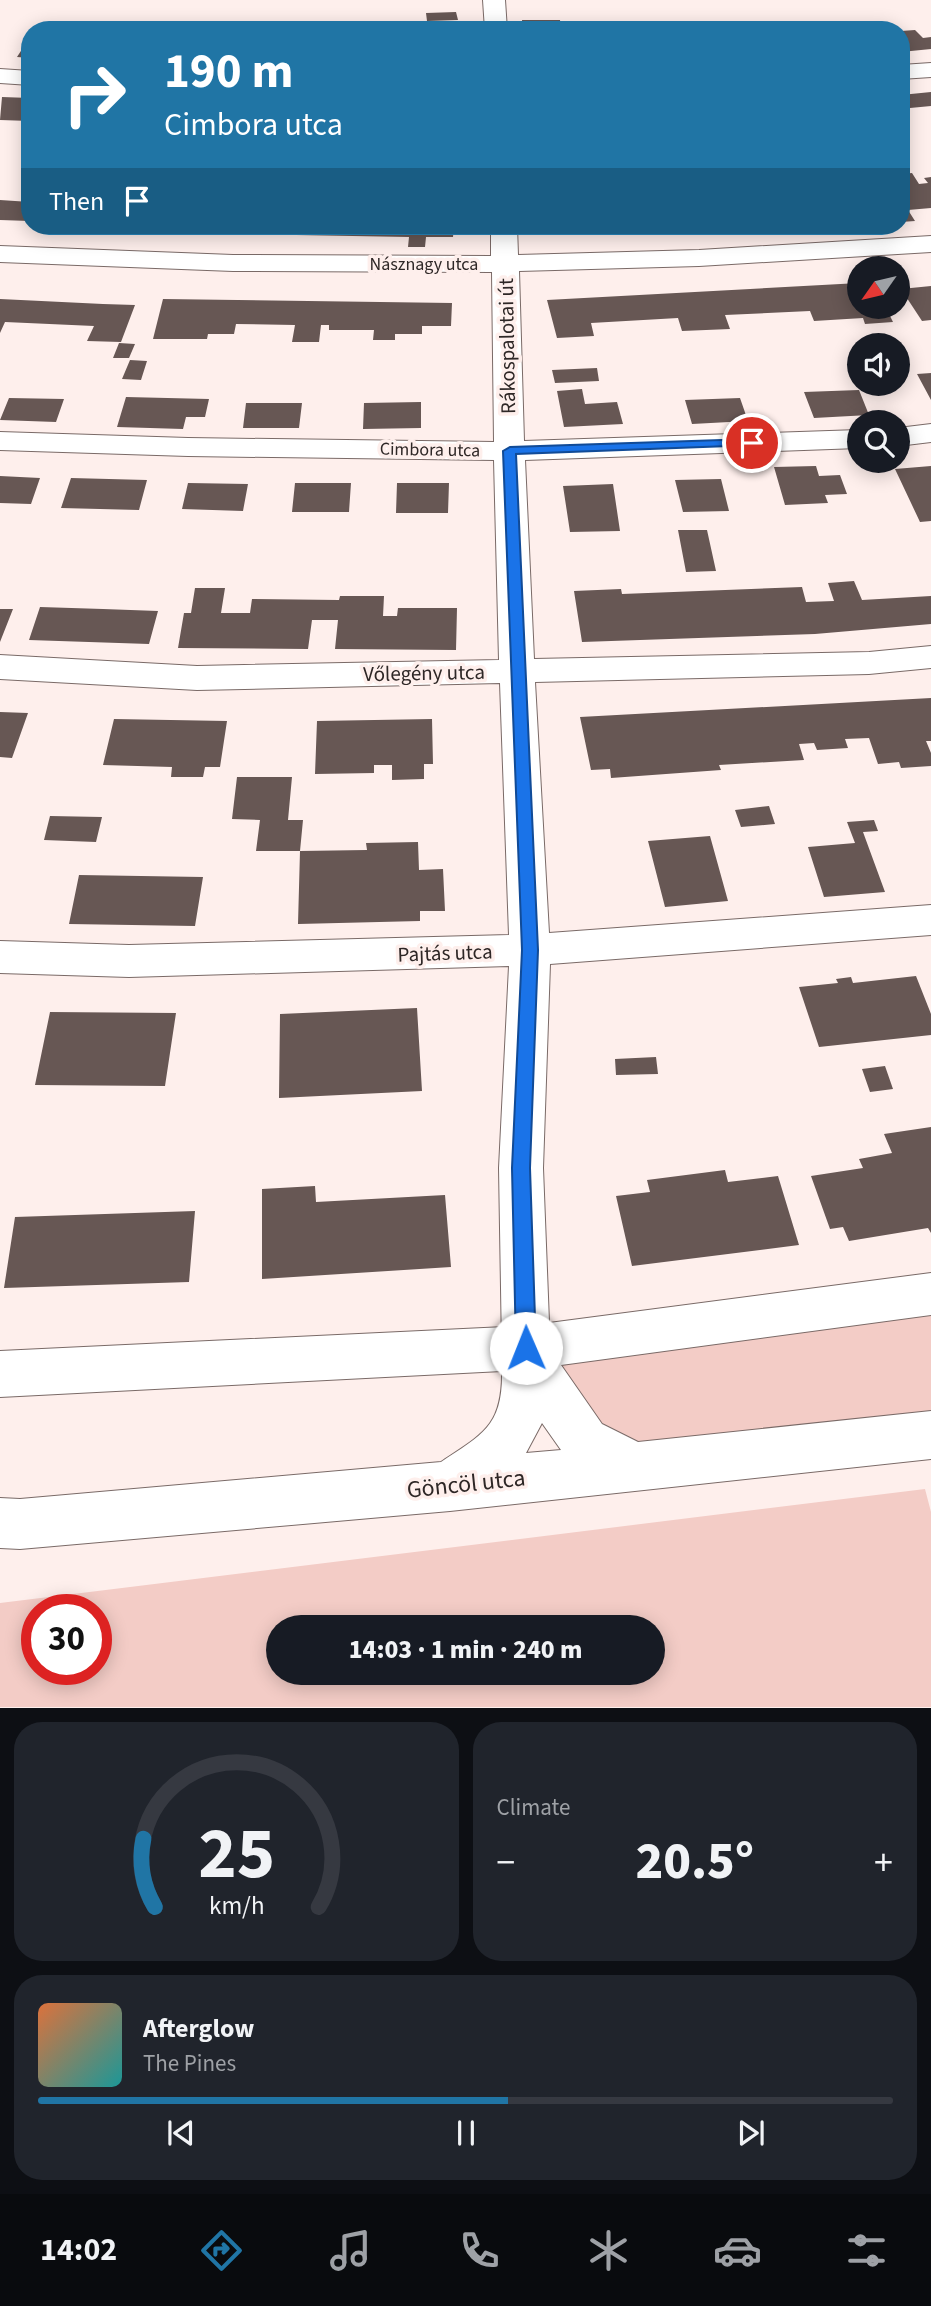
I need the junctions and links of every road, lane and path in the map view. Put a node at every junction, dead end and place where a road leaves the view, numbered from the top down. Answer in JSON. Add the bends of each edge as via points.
{"nodes":[{"id":1,"x":494,"y":0,"type":"edge"},
{"id":2,"x":495,"y":21,"type":"edge"},
{"id":3,"x":931,"y":70,"type":"edge"},
{"id":4,"x":910,"y":71,"type":"edge"},
{"id":5,"x":0,"y":76,"type":"edge"},
{"id":6,"x":21,"y":77,"type":"edge"},
{"id":7,"x":504,"y":235,"type":"edge"},
{"id":8,"x":931,"y":244,"type":"edge"},
{"id":9,"x":0,"y":254,"type":"edge"},
{"id":10,"x":506,"y":264,"type":"junction"},
{"id":11,"x":931,"y":433,"type":"edge"},
{"id":12,"x":910,"y":436,"type":"edge"},
{"id":13,"x":847,"y":439,"type":"edge"},
{"id":14,"x":0,"y":441,"type":"edge"},
{"id":15,"x":510,"y":451,"type":"junction"},
{"id":16,"x":931,"y":657,"type":"edge"},
{"id":17,"x":0,"y":667,"type":"edge"},
{"id":18,"x":518,"y":671,"type":"junction"},
{"id":19,"x":931,"y":920,"type":"edge"},
{"id":20,"x":530,"y":950,"type":"junction"},
{"id":21,"x":0,"y":957,"type":"edge"},
{"id":22,"x":931,"y":1294,"type":"edge"},
{"id":23,"x":526,"y":1348,"type":"junction"},
{"id":24,"x":0,"y":1374,"type":"edge"},
{"id":25,"x":931,"y":1435,"type":"edge"},
{"id":26,"x":635,"y":1466,"type":"junction"},
{"id":27,"x":450,"y":1486,"type":"junction"},
{"id":28,"x":0,"y":1523,"type":"edge"}],
"edges":[{"from":1,"to":2,"type":"street"},
{"from":3,"to":4,"type":"street"},
{"from":5,"to":6,"type":"street"},
{"from":7,"to":10,"type":"street","name":"Rákospalotai út"},
{"from":8,"to":10,"type":"street","name":"Násznagy utca"},
{"from":9,"to":10,"type":"street","name":"Násznagy utca","via":[[254,264]]},
{"from":10,"to":15,"type":"street","name":"Rákospalotai út"},
{"from":11,"to":12,"type":"street"},
{"from":13,"to":15,"type":"street","name":"Cimbora utca"},
{"from":14,"to":15,"type":"street","name":"Cimbora utca"},
{"from":15,"to":18,"type":"street","name":"Rákospalotai út"},
{"from":16,"to":18,"type":"street","name":"Vőlegény utca","via":[[869,663]]},
{"from":17,"to":18,"type":"street","name":"Vőlegény utca","via":[[197,678]]},
{"from":18,"to":20,"type":"street","name":"Rákospalotai út"},
{"from":19,"to":20,"type":"street","name":"Pajtás utca"},
{"from":20,"to":21,"type":"street","name":"Pajtás utca","via":[[129,961]]},
{"from":20,"to":23,"type":"street","name":"Rákospalotai út","via":[[521,1168]]},
{"from":22,"to":23,"type":"street"},
{"from":23,"to":24,"type":"street"},
{"from":23,"to":26,"type":"street","via":[[549,1392],[584,1441]]},
{"from":23,"to":27,"type":"street","name":"Rákospalotai út","via":[[527,1401],[502,1450]]},
{"from":25,"to":26,"type":"street","name":"Göncöl utca"},
{"from":26,"to":27,"type":"street","name":"Göncöl utca"},
{"from":27,"to":28,"type":"street","name":"Göncöl utca"}]}
